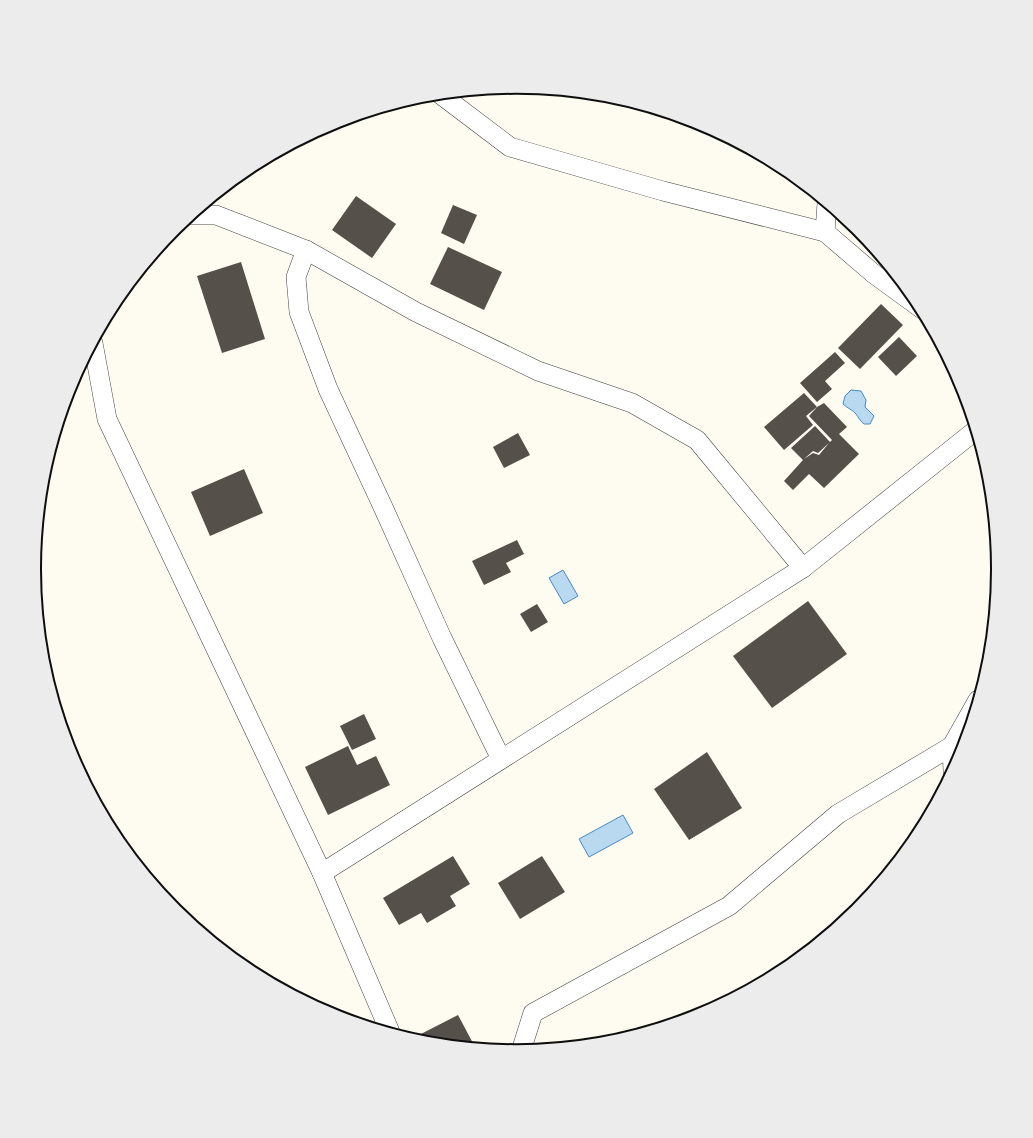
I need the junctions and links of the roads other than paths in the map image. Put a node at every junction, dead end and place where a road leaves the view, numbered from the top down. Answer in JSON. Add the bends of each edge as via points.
{"nodes":[{"id":1,"x":447,"y":99,"type":"edge"},
{"id":2,"x":827,"y":209,"type":"edge"},
{"id":3,"x":200,"y":215,"type":"edge"},
{"id":4,"x":825,"y":232,"type":"junction"},
{"id":5,"x":306,"y":250,"type":"junction"},
{"id":6,"x":907,"y":298,"type":"edge"},
{"id":7,"x":94,"y":351,"type":"edge"},
{"id":8,"x":972,"y":433,"type":"edge"},
{"id":9,"x":803,"y":568,"type":"junction"},
{"id":10,"x":969,"y":717,"type":"edge"},
{"id":11,"x":952,"y":746,"type":"junction"},
{"id":12,"x":501,"y":759,"type":"junction"},
{"id":13,"x":953,"y":759,"type":"edge"},
{"id":14,"x":322,"y":873,"type":"junction"},
{"id":15,"x":388,"y":1026,"type":"edge"},
{"id":16,"x":523,"y":1044,"type":"edge"}],
"edges":[{"from":1,"to":4,"type":"street","via":[[510,146],[663,191]]},
{"from":2,"to":4,"type":"street"},
{"from":3,"to":5,"type":"street","via":[[216,215]]},
{"from":4,"to":6,"type":"street"},
{"from":5,"to":9,"type":"street","via":[[416,312],[538,371],[632,403],[697,440]]},
{"from":5,"to":12,"type":"street","via":[[296,277],[299,312],[328,389],[442,638]]},
{"from":7,"to":14,"type":"street","via":[[107,419]]},
{"from":8,"to":9,"type":"street"},
{"from":9,"to":12,"type":"street"},
{"from":10,"to":11,"type":"street"},
{"from":11,"to":13,"type":"street"},
{"from":11,"to":16,"type":"street","via":[[838,814],[729,906],[533,1013]]},
{"from":12,"to":14,"type":"street"},
{"from":14,"to":15,"type":"street"}]}
